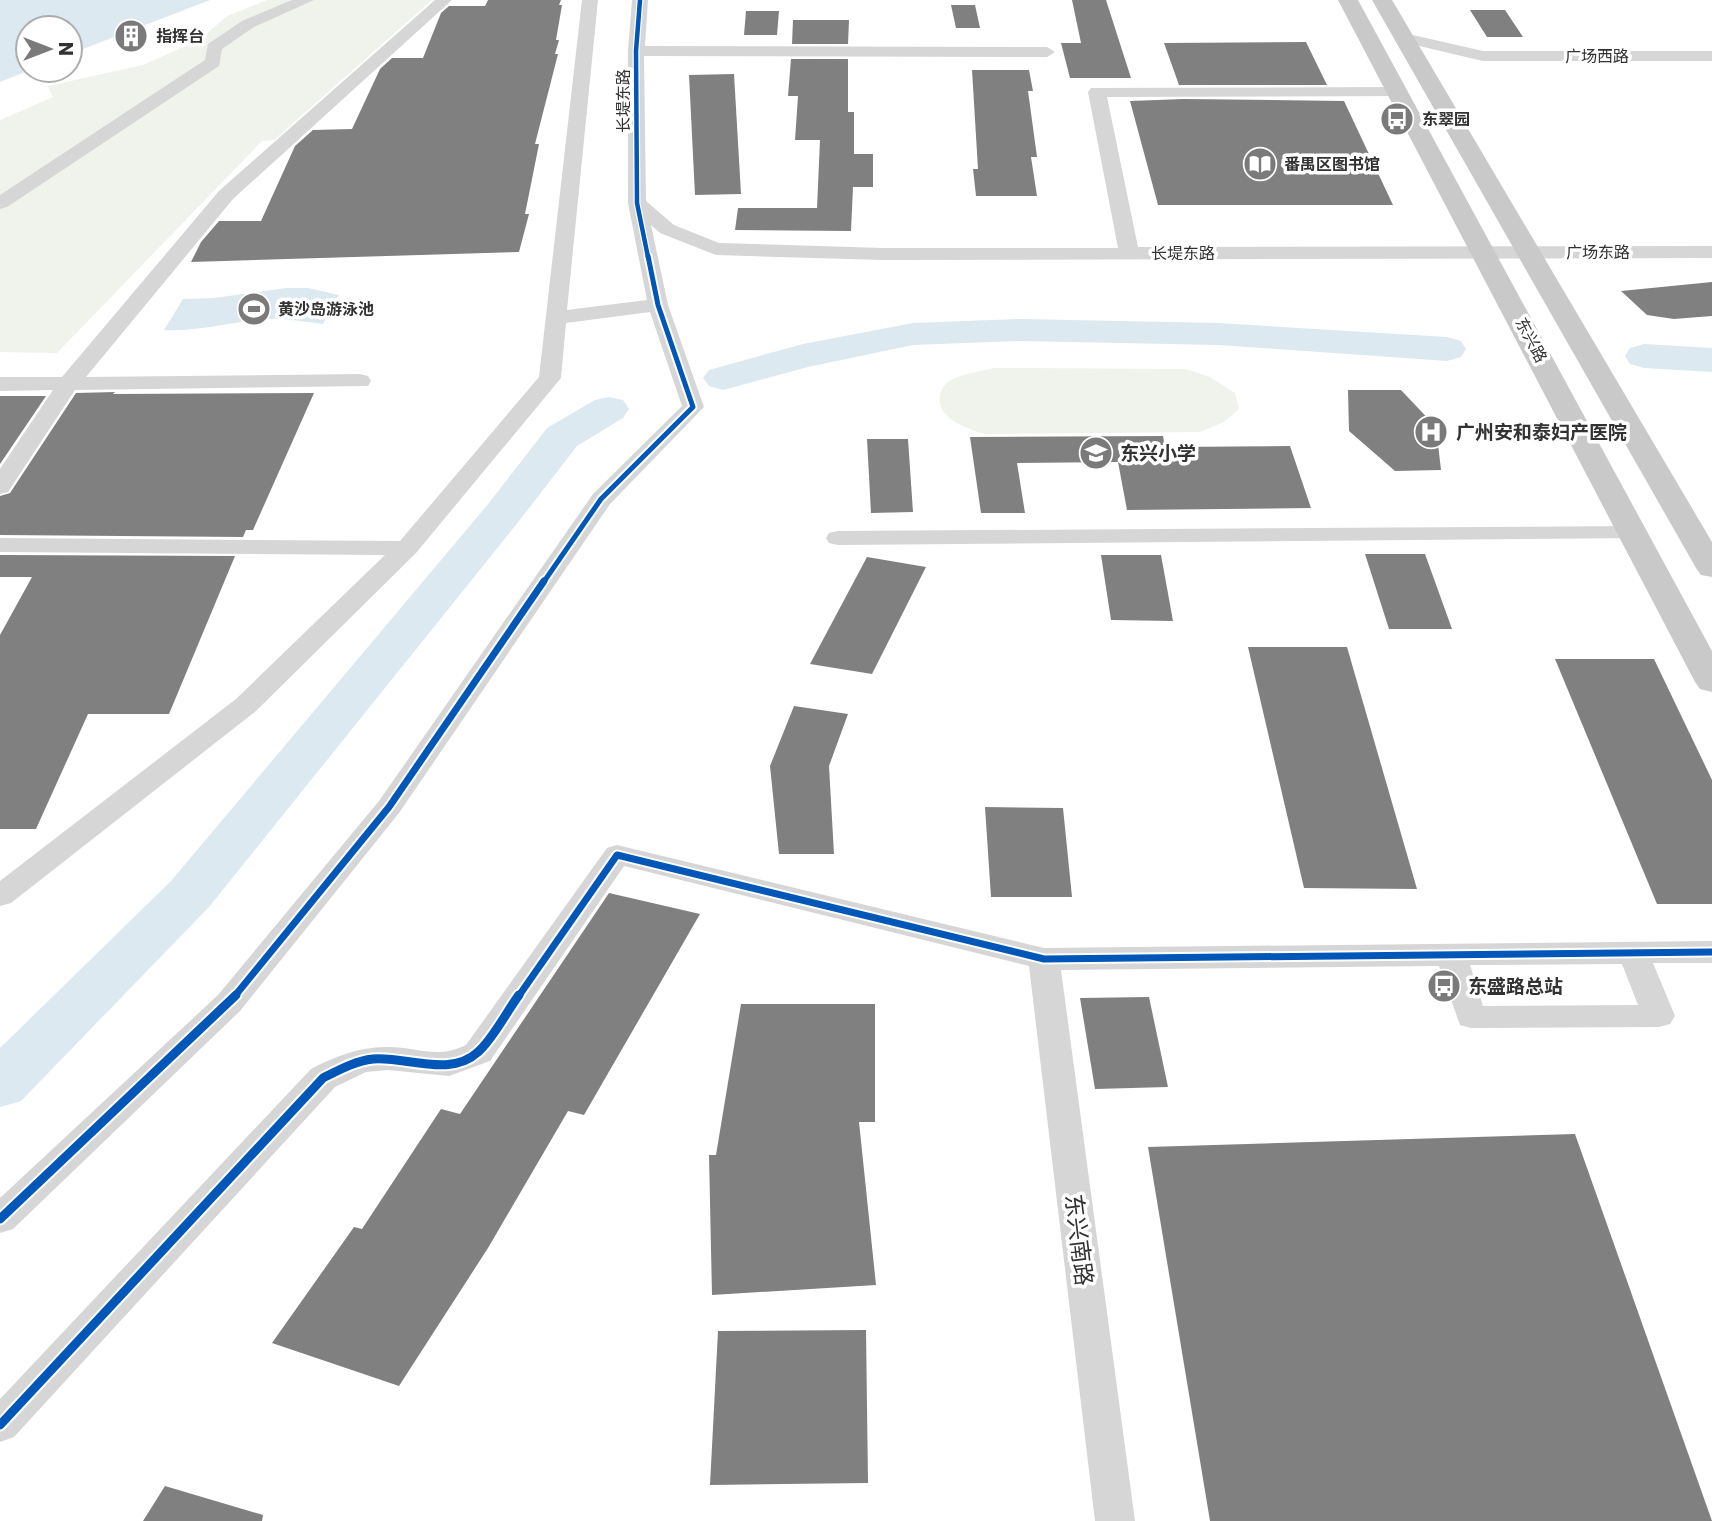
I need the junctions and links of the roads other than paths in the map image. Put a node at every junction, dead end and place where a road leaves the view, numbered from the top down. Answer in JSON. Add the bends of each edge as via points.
{"nodes":[{"id":1,"x":306,"y":0,"type":"edge"},
{"id":2,"x":444,"y":0,"type":"edge"},
{"id":3,"x":590,"y":0,"type":"edge"},
{"id":4,"x":640,"y":0,"type":"edge"},
{"id":5,"x":1348,"y":0,"type":"edge"},
{"id":6,"x":1382,"y":0,"type":"edge"},
{"id":7,"x":1404,"y":37,"type":"junction"},
{"id":8,"x":636,"y":51,"type":"junction"},
{"id":9,"x":1047,"y":52,"type":"dead end"},
{"id":10,"x":1712,"y":56,"type":"edge"},
{"id":11,"x":1483,"y":57,"type":"junction"},
{"id":12,"x":1426,"y":75,"type":"junction"},
{"id":13,"x":1397,"y":92,"type":"junction"},
{"id":14,"x":637,"y":203,"type":"junction"},
{"id":15,"x":0,"y":204,"type":"edge"},
{"id":16,"x":716,"y":249,"type":"junction"},
{"id":17,"x":647,"y":251,"type":"junction"},
{"id":18,"x":1484,"y":251,"type":"junction"},
{"id":19,"x":1530,"y":251,"type":"junction"},
{"id":20,"x":1712,"y":252,"type":"edge"},
{"id":21,"x":1129,"y":253,"type":"junction"},
{"id":22,"x":658,"y":305,"type":"junction"},
{"id":23,"x":556,"y":317,"type":"junction"},
{"id":24,"x":360,"y":382,"type":"dead end"},
{"id":25,"x":0,"y":384,"type":"edge"},
{"id":26,"x":68,"y":384,"type":"junction"},
{"id":27,"x":0,"y":487,"type":"edge"},
{"id":28,"x":1633,"y":533,"type":"junction"},
{"id":29,"x":838,"y":538,"type":"dead end"},
{"id":30,"x":0,"y":545,"type":"edge"},
{"id":31,"x":407,"y":548,"type":"junction"},
{"id":32,"x":1712,"y":568,"type":"edge"},
{"id":33,"x":1712,"y":682,"type":"edge"},
{"id":34,"x":0,"y":895,"type":"edge"},
{"id":35,"x":1712,"y":952,"type":"edge"},
{"id":36,"x":1633,"y":953,"type":"junction"},
{"id":37,"x":1451,"y":954,"type":"junction"},
{"id":38,"x":1044,"y":959,"type":"junction"},
{"id":39,"x":0,"y":1219,"type":"edge"},
{"id":40,"x":0,"y":1425,"type":"edge"},
{"id":41,"x":1115,"y":1521,"type":"edge"}],
"edges":[{"from":1,"to":15,"type":"street","via":[[248,24],[214,47],[213,62]]},
{"from":2,"to":26,"type":"street","via":[[226,195]]},
{"from":3,"to":23,"type":"street"},
{"from":4,"to":8,"type":"street","name":"长堤东路"},
{"from":5,"to":13,"type":"main road","name":"东兴路"},
{"from":6,"to":7,"type":"main road"},
{"from":7,"to":11,"type":"street"},
{"from":7,"to":12,"type":"main road"},
{"from":8,"to":9,"type":"street"},
{"from":8,"to":14,"type":"street","name":"长堤东路"},
{"from":10,"to":11,"type":"street","name":"广场西路"},
{"from":11,"to":12,"type":"street"},
{"from":12,"to":19,"type":"main road"},
{"from":13,"to":18,"type":"main road","name":"东兴路"},
{"from":13,"to":21,"type":"street","via":[[1097,92]]},
{"from":14,"to":16,"type":"street","name":"长堤东路","via":[[667,229]]},
{"from":14,"to":17,"type":"street"},
{"from":16,"to":17,"type":"street"},
{"from":16,"to":21,"type":"street","name":"长堤东路"},
{"from":17,"to":22,"type":"street"},
{"from":18,"to":19,"type":"street","name":"广场东路"},
{"from":18,"to":21,"type":"street","name":"长堤东路"},
{"from":18,"to":28,"type":"main road","name":"东兴路"},
{"from":19,"to":20,"type":"street","name":"广场东路"},
{"from":19,"to":32,"type":"main road"},
{"from":22,"to":23,"type":"street"},
{"from":22,"to":39,"type":"street","via":[[693,407],[601,499],[389,807],[229,1003]]},
{"from":23,"to":31,"type":"street","via":[[550,378]]},
{"from":24,"to":26,"type":"street"},
{"from":25,"to":26,"type":"street"},
{"from":26,"to":27,"type":"street"},
{"from":28,"to":29,"type":"street"},
{"from":28,"to":33,"type":"main road","name":"东兴路"},
{"from":30,"to":31,"type":"street"},
{"from":31,"to":34,"type":"street","via":[[246,705]]},
{"from":35,"to":36,"type":"street"},
{"from":36,"to":37,"type":"street"},
{"from":36,"to":37,"type":"street","via":[[1659,1016],[1471,1017]]},
{"from":37,"to":38,"type":"street"},
{"from":38,"to":40,"type":"street","via":[[617,855],[478,1053],[460,1063],[433,1067],[373,1059],[323,1078]]},
{"from":38,"to":41,"type":"street","name":"东兴南路"}]}
